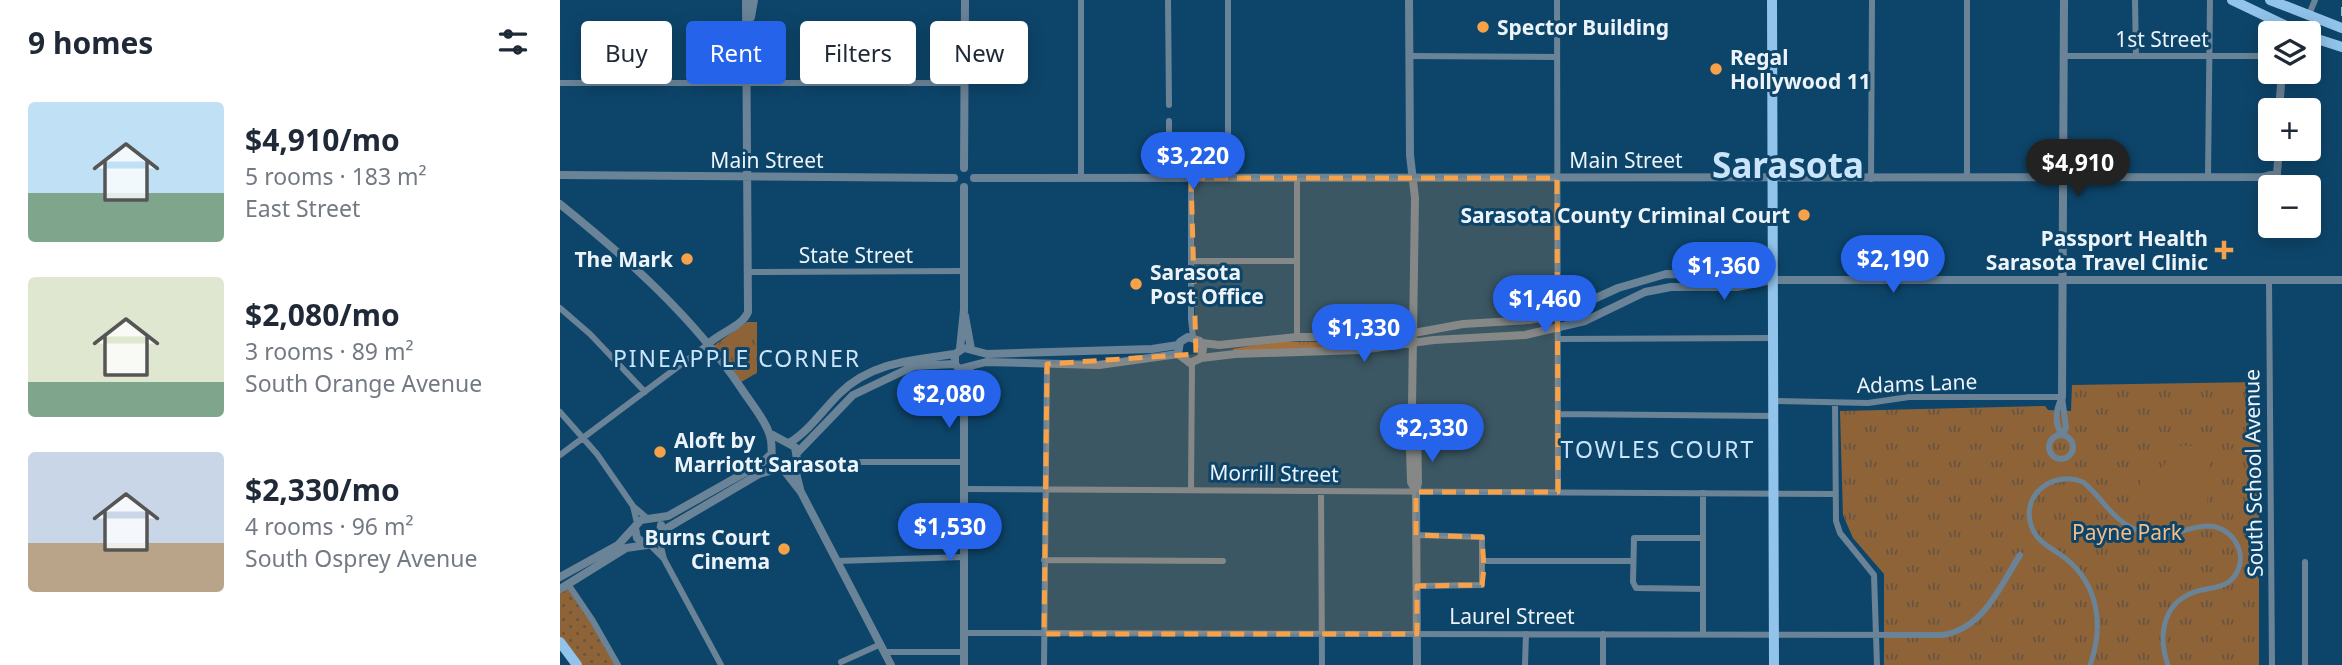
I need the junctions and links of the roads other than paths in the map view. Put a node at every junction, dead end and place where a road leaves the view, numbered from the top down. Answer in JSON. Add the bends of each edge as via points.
{"nodes":[{"id":1,"x":746,"y":0,"type":"edge"},
{"id":2,"x":754,"y":0,"type":"edge"},
{"id":3,"x":965,"y":0,"type":"edge"},
{"id":4,"x":1081,"y":0,"type":"edge"},
{"id":5,"x":1168,"y":0,"type":"edge"},
{"id":6,"x":1228,"y":0,"type":"edge"},
{"id":7,"x":1409,"y":0,"type":"edge"},
{"id":8,"x":1557,"y":0,"type":"edge"},
{"id":9,"x":1772,"y":0,"type":"edge"},
{"id":10,"x":1872,"y":0,"type":"edge"},
{"id":11,"x":1967,"y":0,"type":"edge"},
{"id":12,"x":2064,"y":0,"type":"edge"},
{"id":13,"x":2136,"y":0,"type":"edge"},
{"id":14,"x":2210,"y":0,"type":"edge"},
{"id":15,"x":2232,"y":0,"type":"edge"},
{"id":16,"x":2270,"y":0,"type":"edge"},
{"id":17,"x":2315,"y":0,"type":"edge"},
{"id":18,"x":2308,"y":17,"type":"junction"},
{"id":19,"x":748,"y":21,"type":"edge"},
{"id":20,"x":750,"y":21,"type":"edge"},
{"id":21,"x":965,"y":21,"type":"edge"},
{"id":22,"x":2276,"y":21,"type":"edge"},
{"id":23,"x":2306,"y":21,"type":"edge"},
{"id":24,"x":2342,"y":28,"type":"edge"},
{"id":25,"x":2321,"y":40,"type":"edge"},
{"id":26,"x":2342,"y":47,"type":"edge"},
{"id":27,"x":1409,"y":56,"type":"junction"},
{"id":28,"x":2136,"y":56,"type":"junction"},
{"id":29,"x":2210,"y":56,"type":"junction"},
{"id":30,"x":2258,"y":56,"type":"edge"},
{"id":31,"x":1556,"y":57,"type":"junction"},
{"id":32,"x":2063,"y":57,"type":"junction"},
{"id":33,"x":560,"y":83,"type":"edge"},
{"id":34,"x":686,"y":83,"type":"edge"},
{"id":35,"x":786,"y":83,"type":"edge"},
{"id":36,"x":930,"y":83,"type":"edge"},
{"id":37,"x":748,"y":84,"type":"edge"},
{"id":38,"x":964,"y":84,"type":"edge"},
{"id":39,"x":1169,"y":105,"type":"dead end"},
{"id":40,"x":1169,"y":121,"type":"dead end"},
{"id":41,"x":2278,"y":161,"type":"edge"},
{"id":42,"x":964,"y":167,"type":"junction"},
{"id":43,"x":2277,"y":173,"type":"joint"},
{"id":44,"x":560,"y":175,"type":"edge"},
{"id":45,"x":2208,"y":176,"type":"junction"},
{"id":46,"x":580,"y":177,"type":"junction"},
{"id":47,"x":748,"y":177,"type":"junction"},
{"id":48,"x":1169,"y":177,"type":"junction"},
{"id":49,"x":1228,"y":177,"type":"junction"},
{"id":50,"x":1297,"y":177,"type":"junction"},
{"id":51,"x":1557,"y":177,"type":"junction"},
{"id":52,"x":1773,"y":177,"type":"junction"},
{"id":53,"x":954,"y":178,"type":"junction"},
{"id":54,"x":974,"y":178,"type":"junction"},
{"id":55,"x":1081,"y":178,"type":"junction"},
{"id":56,"x":1191,"y":178,"type":"junction"},
{"id":57,"x":1412,"y":178,"type":"junction"},
{"id":58,"x":1871,"y":178,"type":"junction"},
{"id":59,"x":1967,"y":178,"type":"junction"},
{"id":60,"x":2063,"y":179,"type":"junction"},
{"id":61,"x":560,"y":181,"type":"edge"},
{"id":62,"x":964,"y":187,"type":"junction"},
{"id":63,"x":560,"y":204,"type":"edge"},
{"id":64,"x":1191,"y":261,"type":"junction"},
{"id":65,"x":1297,"y":261,"type":"junction"},
{"id":66,"x":964,"y":271,"type":"junction"},
{"id":67,"x":749,"y":272,"type":"junction"},
{"id":68,"x":1773,"y":280,"type":"junction"},
{"id":69,"x":2342,"y":280,"type":"edge"},
{"id":70,"x":2063,"y":281,"type":"junction"},
{"id":71,"x":2269,"y":281,"type":"junction"},
{"id":72,"x":560,"y":308,"type":"edge"},
{"id":73,"x":964,"y":310,"type":"junction"},
{"id":74,"x":1559,"y":315,"type":"junction"},
{"id":75,"x":1559,"y":328,"type":"junction"},
{"id":76,"x":1413,"y":332,"type":"junction"},
{"id":77,"x":1194,"y":337,"type":"junction"},
{"id":78,"x":1297,"y":337,"type":"junction"},
{"id":79,"x":1559,"y":338,"type":"junction"},
{"id":80,"x":1773,"y":338,"type":"junction"},
{"id":81,"x":1202,"y":343,"type":"junction"},
{"id":82,"x":1413,"y":343,"type":"junction"},
{"id":83,"x":707,"y":345,"type":"junction"},
{"id":84,"x":972,"y":350,"type":"junction"},
{"id":85,"x":1178,"y":350,"type":"junction"},
{"id":86,"x":957,"y":351,"type":"junction"},
{"id":87,"x":1201,"y":358,"type":"junction"},
{"id":88,"x":1192,"y":363,"type":"junction"},
{"id":89,"x":1047,"y":364,"type":"junction"},
{"id":90,"x":957,"y":366,"type":"junction"},
{"id":91,"x":972,"y":366,"type":"junction"},
{"id":92,"x":645,"y":392,"type":"junction"},
{"id":93,"x":2062,"y":397,"type":"junction"},
{"id":94,"x":964,"y":398,"type":"junction"},
{"id":95,"x":1773,"y":401,"type":"junction"},
{"id":96,"x":1835,"y":403,"type":"junction"},
{"id":97,"x":560,"y":412,"type":"edge"},
{"id":98,"x":1558,"y":414,"type":"junction"},
{"id":99,"x":1773,"y":416,"type":"junction"},
{"id":100,"x":769,"y":433,"type":"junction"},
{"id":101,"x":2062,"y":435,"type":"dead end"},
{"id":102,"x":584,"y":438,"type":"junction"},
{"id":103,"x":786,"y":443,"type":"junction"},
{"id":104,"x":772,"y":451,"type":"junction"},
{"id":105,"x":560,"y":455,"type":"edge"},
{"id":106,"x":796,"y":460,"type":"junction"},
{"id":107,"x":964,"y":462,"type":"junction"},
{"id":108,"x":780,"y":468,"type":"junction"},
{"id":109,"x":964,"y":488,"type":"junction"},
{"id":110,"x":1046,"y":489,"type":"junction"},
{"id":111,"x":1191,"y":490,"type":"junction"},
{"id":112,"x":1321,"y":491,"type":"junction"},
{"id":113,"x":801,"y":492,"type":"junction"},
{"id":114,"x":1416,"y":492,"type":"junction"},
{"id":115,"x":1558,"y":492,"type":"junction"},
{"id":116,"x":1703,"y":494,"type":"junction"},
{"id":117,"x":1774,"y":494,"type":"junction"},
{"id":118,"x":1835,"y":494,"type":"junction"},
{"id":119,"x":633,"y":506,"type":"junction"},
{"id":120,"x":650,"y":518,"type":"junction"},
{"id":121,"x":636,"y":526,"type":"junction"},
{"id":122,"x":660,"y":535,"type":"junction"},
{"id":123,"x":1416,"y":535,"type":"junction"},
{"id":124,"x":1703,"y":537,"type":"junction"},
{"id":125,"x":648,"y":545,"type":"junction"},
{"id":126,"x":2020,"y":555,"type":"dead end"},
{"id":127,"x":964,"y":557,"type":"junction"},
{"id":128,"x":664,"y":559,"type":"junction"},
{"id":129,"x":1044,"y":560,"type":"junction"},
{"id":130,"x":837,"y":561,"type":"junction"},
{"id":131,"x":1223,"y":561,"type":"dead end"},
{"id":132,"x":1484,"y":561,"type":"junction"},
{"id":133,"x":1633,"y":561,"type":"junction"},
{"id":134,"x":2305,"y":562,"type":"dead end"},
{"id":135,"x":560,"y":577,"type":"edge"},
{"id":136,"x":1417,"y":586,"type":"junction"},
{"id":137,"x":564,"y":587,"type":"edge"},
{"id":138,"x":1703,"y":589,"type":"junction"},
{"id":139,"x":964,"y":633,"type":"junction"},
{"id":140,"x":1321,"y":633,"type":"junction"},
{"id":141,"x":1774,"y":633,"type":"junction"},
{"id":142,"x":1044,"y":634,"type":"junction"},
{"id":143,"x":1417,"y":634,"type":"junction"},
{"id":144,"x":1526,"y":634,"type":"junction"},
{"id":145,"x":1603,"y":634,"type":"junction"},
{"id":146,"x":1703,"y":634,"type":"junction"},
{"id":147,"x":1877,"y":634,"type":"junction"},
{"id":148,"x":560,"y":642,"type":"edge"},
{"id":149,"x":883,"y":648,"type":"junction"},
{"id":150,"x":964,"y":652,"type":"junction"},
{"id":151,"x":841,"y":662,"type":"dead end"},
{"id":152,"x":577,"y":665,"type":"edge"},
{"id":153,"x":618,"y":665,"type":"edge"},
{"id":154,"x":721,"y":665,"type":"edge"},
{"id":155,"x":891,"y":665,"type":"edge"},
{"id":156,"x":964,"y":665,"type":"edge"},
{"id":157,"x":1044,"y":665,"type":"edge"},
{"id":158,"x":1322,"y":665,"type":"edge"},
{"id":159,"x":1417,"y":665,"type":"edge"},
{"id":160,"x":1525,"y":665,"type":"edge"},
{"id":161,"x":1603,"y":665,"type":"edge"},
{"id":162,"x":1774,"y":665,"type":"edge"},
{"id":163,"x":1877,"y":665,"type":"edge"},
{"id":164,"x":2090,"y":665,"type":"edge"},
{"id":165,"x":2168,"y":665,"type":"edge"},
{"id":166,"x":2272,"y":665,"type":"edge"},
{"id":167,"x":2305,"y":665,"type":"edge"}],
"edges":[{"from":1,"to":19,"type":"street"},
{"from":2,"to":20,"type":"street"},
{"from":3,"to":21,"type":"street"},
{"from":4,"to":55,"type":"street"},
{"from":5,"to":39,"type":"street"},
{"from":6,"to":49,"type":"street"},
{"from":7,"to":27,"type":"street"},
{"from":8,"to":31,"type":"street"},
{"from":9,"to":52,"type":"main road"},
{"from":10,"to":58,"type":"street"},
{"from":11,"to":59,"type":"street"},
{"from":12,"to":32,"type":"street"},
{"from":13,"to":28,"type":"street"},
{"from":14,"to":29,"type":"street"},
{"from":15,"to":22,"type":"main road"},
{"from":16,"to":18,"type":"main road"},
{"from":17,"to":18,"type":"street"},
{"from":18,"to":23,"type":"street"},
{"from":18,"to":24,"type":"main road"},
{"from":25,"to":26,"type":"main road"},
{"from":27,"to":31,"type":"street"},
{"from":27,"to":57,"type":"street"},
{"from":28,"to":29,"type":"street","name":"1st Street"},
{"from":28,"to":32,"type":"street","name":"1st Street"},
{"from":29,"to":30,"type":"street","name":"1st Street"},
{"from":29,"to":45,"type":"street"},
{"from":31,"to":51,"type":"street"},
{"from":32,"to":60,"type":"street"},
{"from":33,"to":34,"type":"street"},
{"from":35,"to":36,"type":"street"},
{"from":37,"to":47,"type":"street"},
{"from":38,"to":42,"type":"street"},
{"from":40,"to":48,"type":"street"},
{"from":41,"to":43,"type":"street"},
{"from":42,"to":53,"type":"street"},
{"from":42,"to":54,"type":"street"},
{"from":43,"to":45,"type":"street","name":"Main Street"},
{"from":44,"to":46,"type":"street","name":"Main Street"},
{"from":45,"to":60,"type":"street","name":"Main Street"},
{"from":46,"to":47,"type":"street","name":"Main Street"},
{"from":46,"to":61,"type":"street","name":"Main Street"},
{"from":47,"to":53,"type":"street","name":"Main Street"},
{"from":47,"to":67,"type":"street"},
{"from":48,"to":55,"type":"street","name":"Main Street"},
{"from":48,"to":56,"type":"street","name":"Main Street"},
{"from":49,"to":50,"type":"street","name":"Main Street"},
{"from":49,"to":56,"type":"street","name":"Main Street"},
{"from":50,"to":57,"type":"street","name":"Main Street"},
{"from":50,"to":65,"type":"street"},
{"from":51,"to":52,"type":"street","name":"Main Street"},
{"from":51,"to":57,"type":"street","name":"Main Street"},
{"from":51,"to":74,"type":"street"},
{"from":52,"to":58,"type":"street","name":"Main Street"},
{"from":52,"to":68,"type":"main road"},
{"from":53,"to":62,"type":"street"},
{"from":54,"to":55,"type":"street","name":"Main Street"},
{"from":54,"to":62,"type":"street"},
{"from":56,"to":64,"type":"street"},
{"from":57,"to":76,"type":"street"},
{"from":58,"to":59,"type":"street","name":"Main Street"},
{"from":59,"to":60,"type":"street","name":"Main Street"},
{"from":60,"to":70,"type":"street"},
{"from":62,"to":66,"type":"street"},
{"from":63,"to":83,"type":"street","via":[[647,279]]},
{"from":64,"to":65,"type":"street"},
{"from":64,"to":77,"type":"street"},
{"from":65,"to":78,"type":"street"},
{"from":66,"to":67,"type":"street","name":"State Street"},
{"from":66,"to":73,"type":"street"},
{"from":67,"to":83,"type":"street","via":[[744,320]]},
{"from":68,"to":70,"type":"street"},
{"from":68,"to":74,"type":"street","via":[[1666,274],[1618,288]]},
{"from":68,"to":75,"type":"street","via":[[1737,287],[1671,287],[1645,292],[1585,321]]},
{"from":68,"to":80,"type":"main road"},
{"from":69,"to":71,"type":"street"},
{"from":70,"to":71,"type":"street"},
{"from":70,"to":93,"type":"street"},
{"from":71,"to":166,"type":"street","name":"South School Avenue"},
{"from":72,"to":92,"type":"street"},
{"from":73,"to":84,"type":"street"},
{"from":73,"to":86,"type":"street"},
{"from":74,"to":75,"type":"street"},
{"from":74,"to":76,"type":"street"},
{"from":75,"to":79,"type":"street"},
{"from":75,"to":82,"type":"street"},
{"from":76,"to":78,"type":"street","via":[[1361,338]]},
{"from":76,"to":82,"type":"street"},
{"from":77,"to":81,"type":"street"},
{"from":77,"to":85,"type":"street","via":[[1184,339]]},
{"from":78,"to":81,"type":"street"},
{"from":79,"to":80,"type":"street"},
{"from":79,"to":98,"type":"street"},
{"from":80,"to":95,"type":"main road"},
{"from":81,"to":87,"type":"street"},
{"from":82,"to":87,"type":"street"},
{"from":82,"to":114,"type":"street"},
{"from":83,"to":92,"type":"street"},
{"from":83,"to":100,"type":"street"},
{"from":84,"to":85,"type":"street"},
{"from":84,"to":86,"type":"street"},
{"from":84,"to":91,"type":"street"},
{"from":85,"to":88,"type":"street","via":[[1183,360]]},
{"from":85,"to":89,"type":"street","via":[[1099,365]]},
{"from":86,"to":90,"type":"street"},
{"from":86,"to":103,"type":"street","via":[[909,358],[867,374],[849,384],[801,435]]},
{"from":87,"to":88,"type":"street"},
{"from":88,"to":111,"type":"street"},
{"from":89,"to":91,"type":"street","via":[[1009,361]]},
{"from":89,"to":110,"type":"street"},
{"from":90,"to":91,"type":"street"},
{"from":90,"to":94,"type":"street"},
{"from":90,"to":106,"type":"street","via":[[914,366],[853,395]]},
{"from":91,"to":94,"type":"street"},
{"from":92,"to":102,"type":"street"},
{"from":93,"to":96,"type":"street","name":"Adams Lane","via":[[1909,397]]},
{"from":93,"to":101,"type":"street","via":[[2066,428]]},
{"from":94,"to":107,"type":"street"},
{"from":95,"to":96,"type":"street","name":"Adams Lane"},
{"from":95,"to":99,"type":"main road"},
{"from":96,"to":118,"type":"street"},
{"from":97,"to":102,"type":"street"},
{"from":98,"to":99,"type":"street"},
{"from":98,"to":115,"type":"street"},
{"from":99,"to":117,"type":"main road"},
{"from":100,"to":103,"type":"street"},
{"from":100,"to":104,"type":"street"},
{"from":102,"to":105,"type":"street"},
{"from":102,"to":119,"type":"street"},
{"from":103,"to":104,"type":"street"},
{"from":103,"to":106,"type":"street"},
{"from":104,"to":108,"type":"street","via":[[773,463]]},
{"from":104,"to":120,"type":"street","via":[[762,463],[678,510]]},
{"from":106,"to":107,"type":"street"},
{"from":106,"to":108,"type":"street"},
{"from":106,"to":113,"type":"street"},
{"from":107,"to":109,"type":"street"},
{"from":108,"to":113,"type":"street"},
{"from":108,"to":122,"type":"street","via":[[759,474]]},
{"from":109,"to":110,"type":"street","name":"Morrill Street"},
{"from":109,"to":127,"type":"street"},
{"from":110,"to":111,"type":"street","name":"Morrill Street"},
{"from":110,"to":129,"type":"street"},
{"from":111,"to":112,"type":"street","name":"Morrill Street"},
{"from":112,"to":114,"type":"street","name":"Morrill Street"},
{"from":112,"to":140,"type":"street"},
{"from":113,"to":130,"type":"street"},
{"from":114,"to":115,"type":"street","name":"Morrill Street"},
{"from":114,"to":123,"type":"street"},
{"from":115,"to":116,"type":"street","name":"Morrill Street"},
{"from":116,"to":117,"type":"street","name":"Morrill Street"},
{"from":116,"to":124,"type":"street"},
{"from":117,"to":118,"type":"street","name":"Morrill Street"},
{"from":117,"to":141,"type":"main road"},
{"from":118,"to":147,"type":"street","via":[[1840,533],[1874,575]]},
{"from":119,"to":120,"type":"street"},
{"from":119,"to":121,"type":"street"},
{"from":120,"to":121,"type":"street"},
{"from":120,"to":122,"type":"street"},
{"from":121,"to":125,"type":"street","via":[[637,538]]},
{"from":121,"to":135,"type":"street","via":[[618,545]]},
{"from":122,"to":125,"type":"street"},
{"from":122,"to":128,"type":"street"},
{"from":123,"to":132,"type":"street","via":[[1479,536]]},
{"from":123,"to":136,"type":"street"},
{"from":124,"to":133,"type":"street","via":[[1636,537]]},
{"from":124,"to":138,"type":"street"},
{"from":125,"to":128,"type":"street"},
{"from":125,"to":137,"type":"street","via":[[626,548]]},
{"from":126,"to":147,"type":"street","name":"Laurel Street","via":[[1985,611],[1970,625],[1943,635]]},
{"from":127,"to":130,"type":"street"},
{"from":127,"to":139,"type":"street"},
{"from":128,"to":154,"type":"street"},
{"from":129,"to":131,"type":"street"},
{"from":129,"to":142,"type":"street"},
{"from":130,"to":149,"type":"street"},
{"from":132,"to":133,"type":"street"},
{"from":132,"to":136,"type":"street","via":[[1482,585]]},
{"from":133,"to":138,"type":"street","via":[[1636,588]]},
{"from":134,"to":167,"type":"street"},
{"from":136,"to":143,"type":"street"},
{"from":137,"to":153,"type":"street","via":[[593,621]]},
{"from":138,"to":146,"type":"street"},
{"from":139,"to":142,"type":"street","name":"Laurel Street"},
{"from":139,"to":150,"type":"street"},
{"from":140,"to":142,"type":"street","name":"Laurel Street"},
{"from":140,"to":143,"type":"street","name":"Laurel Street"},
{"from":140,"to":158,"type":"street"},
{"from":141,"to":146,"type":"street","name":"Laurel Street"},
{"from":141,"to":147,"type":"street","name":"Laurel Street"},
{"from":141,"to":162,"type":"main road"},
{"from":142,"to":157,"type":"street"},
{"from":143,"to":144,"type":"street","name":"Laurel Street"},
{"from":143,"to":159,"type":"street"},
{"from":144,"to":145,"type":"street","name":"Laurel Street"},
{"from":144,"to":160,"type":"street"},
{"from":145,"to":146,"type":"street","name":"Laurel Street"},
{"from":145,"to":161,"type":"street"},
{"from":147,"to":163,"type":"street"},
{"from":148,"to":152,"type":"main road"},
{"from":149,"to":150,"type":"street"},
{"from":149,"to":151,"type":"street"},
{"from":149,"to":155,"type":"street"},
{"from":150,"to":156,"type":"street"},
{"from":164,"to":165,"type":"street","via":[[2100,629],[2093,595],[2071,563],[2041,541],[2029,514],[2037,493],[2056,478],[2083,482],[2111,513],[2139,531],[2175,535],[2208,526],[2228,533],[2239,548],[2238,570],[2231,580],[2191,593],[2169,611],[2163,627]]}]}
